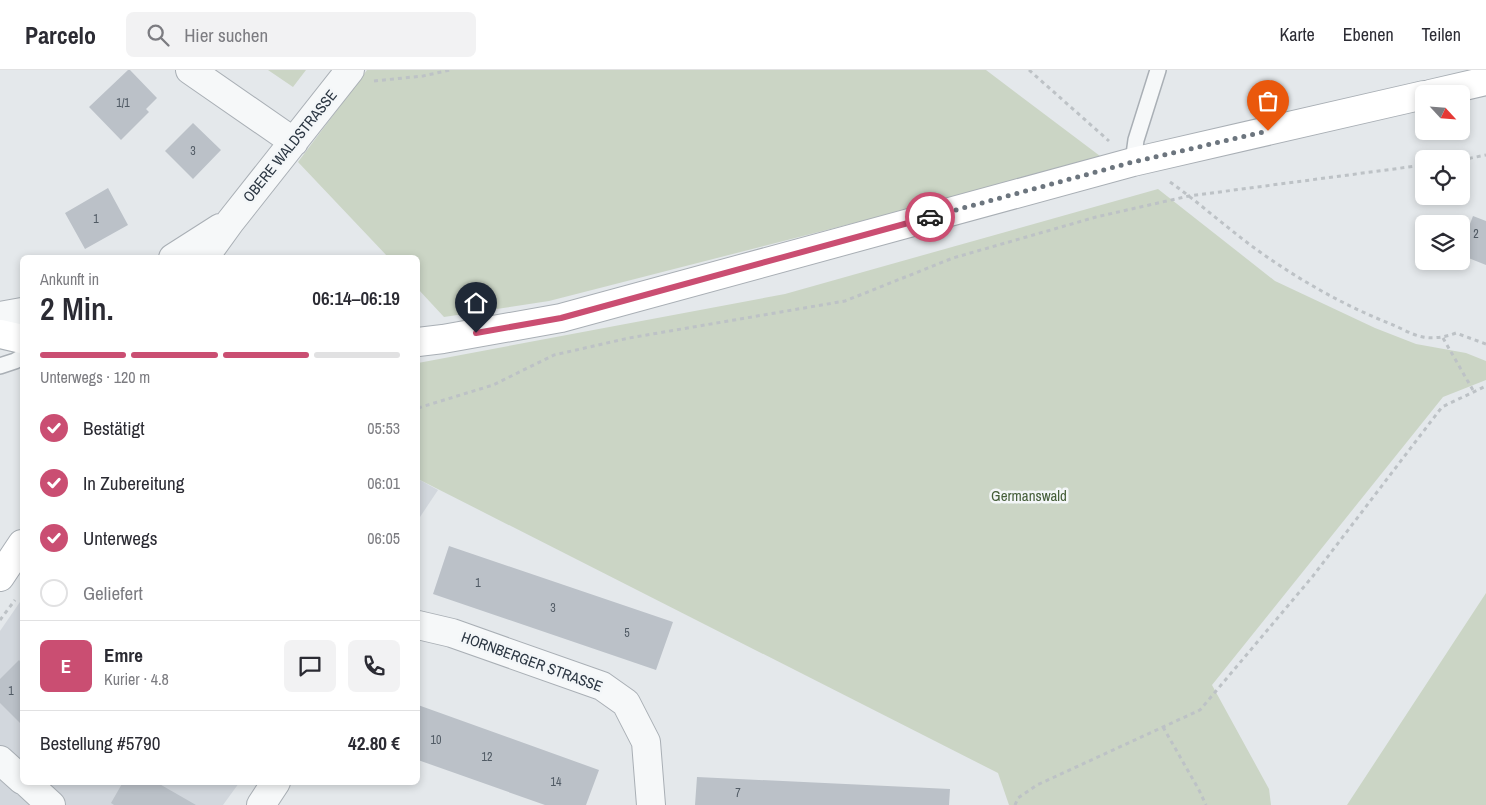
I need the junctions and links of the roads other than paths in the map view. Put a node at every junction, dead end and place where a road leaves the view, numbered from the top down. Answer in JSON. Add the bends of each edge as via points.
{"nodes":[{"id":1,"x":190,"y":70,"type":"edge"},
{"id":2,"x":1158,"y":70,"type":"edge"},
{"id":3,"x":358,"y":76,"type":"edge"},
{"id":4,"x":1486,"y":81,"type":"edge"},
{"id":5,"x":1469,"y":85,"type":"edge"},
{"id":6,"x":1415,"y":97,"type":"edge"},
{"id":7,"x":294,"y":142,"type":"junction"},
{"id":8,"x":1133,"y":162,"type":"junction"},
{"id":9,"x":230,"y":222,"type":"junction"},
{"id":10,"x":178,"y":255,"type":"edge"},
{"id":11,"x":206,"y":255,"type":"edge"},
{"id":12,"x":20,"y":312,"type":"edge"},
{"id":13,"x":0,"y":316,"type":"edge"},
{"id":14,"x":0,"y":334,"type":"edge"},
{"id":15,"x":20,"y":339,"type":"edge"},
{"id":16,"x":420,"y":342,"type":"edge"},
{"id":17,"x":20,"y":358,"type":"edge"},
{"id":18,"x":0,"y":366,"type":"edge"},
{"id":19,"x":20,"y":547,"type":"edge"},
{"id":20,"x":0,"y":576,"type":"edge"},
{"id":21,"x":420,"y":625,"type":"edge"},
{"id":22,"x":0,"y":760,"type":"edge"},
{"id":23,"x":20,"y":778,"type":"edge"},
{"id":24,"x":29,"y":785,"type":"edge"},
{"id":25,"x":274,"y":785,"type":"edge"},
{"id":26,"x":51,"y":805,"type":"edge"},
{"id":27,"x":261,"y":805,"type":"edge"},
{"id":28,"x":651,"y":805,"type":"edge"}],
"edges":[{"from":1,"to":7,"type":"street"},
{"from":2,"to":8,"type":"lane","via":[[1136,140]]},
{"from":3,"to":7,"type":"street","name":"OBERE WALDSTRASSE"},
{"from":4,"to":5,"type":"main road"},
{"from":6,"to":8,"type":"main road"},
{"from":7,"to":9,"type":"street","name":"OBERE WALDSTRASSE"},
{"from":8,"to":16,"type":"main road","via":[[561,318]]},
{"from":9,"to":10,"type":"street","name":"OBERE WALDSTRASSE"},
{"from":9,"to":11,"type":"street","name":"OBERE WALDSTRASSE"},
{"from":12,"to":13,"type":"street"},
{"from":14,"to":15,"type":"main road"},
{"from":17,"to":18,"type":"lane"},
{"from":19,"to":20,"type":"main road"},
{"from":21,"to":28,"type":"street","name":"HORNBERGER STRASSE","via":[[452,633],[602,686],[626,703],[646,742]]},
{"from":22,"to":23,"type":"street"},
{"from":24,"to":26,"type":"street"},
{"from":25,"to":27,"type":"street"}]}
